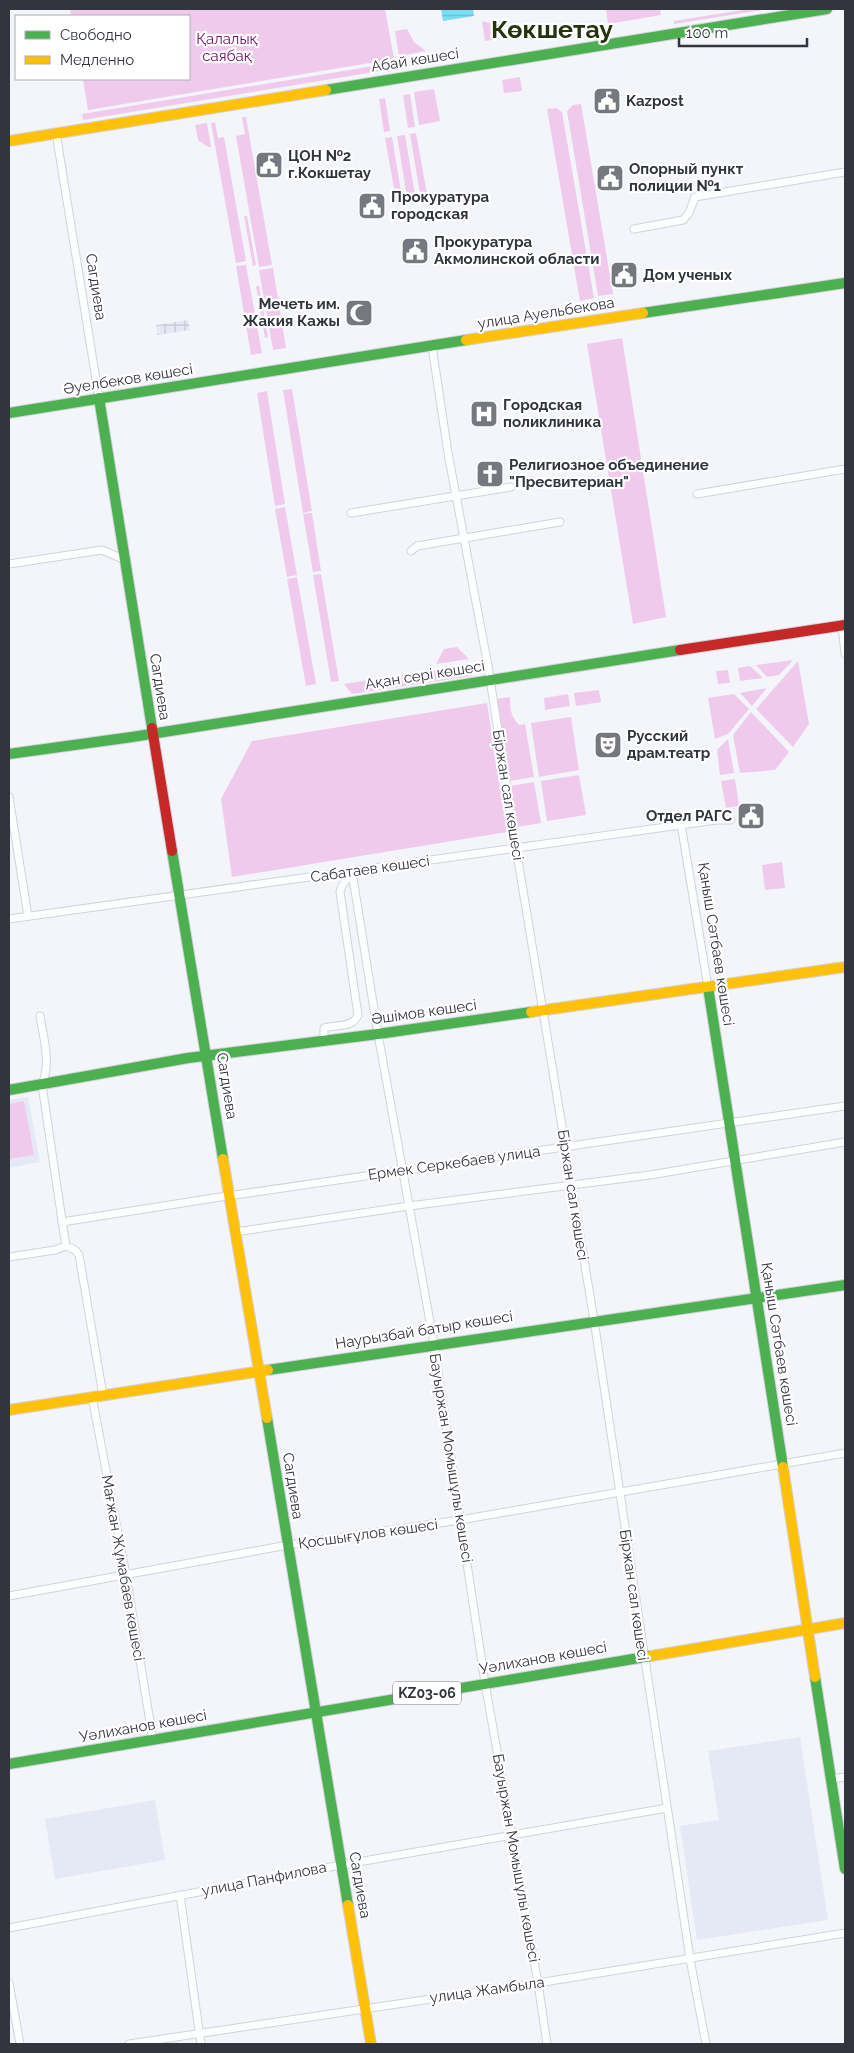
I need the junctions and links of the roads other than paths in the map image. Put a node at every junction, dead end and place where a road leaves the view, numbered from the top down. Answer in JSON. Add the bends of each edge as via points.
{"nodes":[{"id":1,"x":827,"y":9,"type":"edge"},
{"id":2,"x":56,"y":133,"type":"junction"},
{"id":3,"x":9,"y":141,"type":"edge"},
{"id":4,"x":845,"y":172,"type":"edge"},
{"id":5,"x":634,"y":229,"type":"dead end"},
{"id":6,"x":845,"y":283,"type":"edge"},
{"id":7,"x":432,"y":346,"type":"junction"},
{"id":8,"x":253,"y":375,"type":"joint"},
{"id":9,"x":99,"y":398,"type":"junction"},
{"id":10,"x":9,"y":413,"type":"edge"},
{"id":11,"x":845,"y":469,"type":"edge"},
{"id":12,"x":510,"y":487,"type":"dead end"},
{"id":13,"x":698,"y":494,"type":"dead end"},
{"id":14,"x":456,"y":497,"type":"junction"},
{"id":15,"x":351,"y":513,"type":"dead end"},
{"id":16,"x":560,"y":522,"type":"dead end"},
{"id":17,"x":464,"y":538,"type":"junction"},
{"id":18,"x":410,"y":551,"type":"dead end"},
{"id":19,"x":125,"y":560,"type":"junction"},
{"id":20,"x":9,"y":564,"type":"edge"},
{"id":21,"x":843,"y":625,"type":"edge"},
{"id":22,"x":845,"y":654,"type":"edge"},
{"id":23,"x":490,"y":680,"type":"junction"},
{"id":24,"x":152,"y":734,"type":"junction"},
{"id":25,"x":9,"y":754,"type":"edge"},
{"id":26,"x":9,"y":797,"type":"edge"},
{"id":27,"x":731,"y":820,"type":"dead end"},
{"id":28,"x":682,"y":824,"type":"junction"},
{"id":29,"x":12,"y":842,"type":"edge"},
{"id":30,"x":516,"y":848,"type":"junction"},
{"id":31,"x":352,"y":872,"type":"junction"},
{"id":32,"x":179,"y":896,"type":"junction"},
{"id":33,"x":28,"y":916,"type":"junction"},
{"id":34,"x":9,"y":919,"type":"edge"},
{"id":35,"x":845,"y":967,"type":"edge"},
{"id":36,"x":708,"y":988,"type":"junction"},
{"id":37,"x":542,"y":1009,"type":"junction"},
{"id":38,"x":40,"y":1016,"type":"dead end"},
{"id":39,"x":378,"y":1034,"type":"junction"},
{"id":40,"x":324,"y":1041,"type":"junction"},
{"id":41,"x":207,"y":1055,"type":"junction"},
{"id":42,"x":42,"y":1085,"type":"junction"},
{"id":43,"x":9,"y":1090,"type":"edge"},
{"id":44,"x":845,"y":1106,"type":"edge"},
{"id":45,"x":729,"y":1122,"type":"junction"},
{"id":46,"x":845,"y":1142,"type":"edge"},
{"id":47,"x":565,"y":1147,"type":"junction"},
{"id":48,"x":734,"y":1160,"type":"junction"},
{"id":49,"x":403,"y":1171,"type":"junction"},
{"id":50,"x":571,"y":1184,"type":"junction"},
{"id":51,"x":230,"y":1196,"type":"junction"},
{"id":52,"x":409,"y":1206,"type":"junction"},
{"id":53,"x":62,"y":1222,"type":"junction"},
{"id":54,"x":236,"y":1232,"type":"junction"},
{"id":55,"x":66,"y":1246,"type":"junction"},
{"id":56,"x":9,"y":1257,"type":"edge"},
{"id":57,"x":845,"y":1285,"type":"edge"},
{"id":58,"x":756,"y":1296,"type":"junction"},
{"id":59,"x":594,"y":1320,"type":"junction"},
{"id":60,"x":434,"y":1344,"type":"junction"},
{"id":61,"x":259,"y":1370,"type":"junction"},
{"id":62,"x":103,"y":1395,"type":"junction"},
{"id":63,"x":92,"y":1397,"type":"junction"},
{"id":64,"x":9,"y":1410,"type":"edge"},
{"id":65,"x":845,"y":1454,"type":"edge"},
{"id":66,"x":782,"y":1463,"type":"junction"},
{"id":67,"x":619,"y":1492,"type":"junction"},
{"id":68,"x":460,"y":1520,"type":"junction"},
{"id":69,"x":288,"y":1545,"type":"junction"},
{"id":70,"x":126,"y":1575,"type":"junction"},
{"id":71,"x":9,"y":1596,"type":"edge"},
{"id":72,"x":845,"y":1622,"type":"edge"},
{"id":73,"x":808,"y":1628,"type":"junction"},
{"id":74,"x":644,"y":1656,"type":"junction"},
{"id":75,"x":485,"y":1683,"type":"junction"},
{"id":76,"x":316,"y":1712,"type":"junction"},
{"id":77,"x":153,"y":1740,"type":"junction"},
{"id":78,"x":9,"y":1764,"type":"edge"},
{"id":79,"x":845,"y":1777,"type":"edge"},
{"id":80,"x":831,"y":1779,"type":"junction"},
{"id":81,"x":667,"y":1808,"type":"junction"},
{"id":82,"x":511,"y":1835,"type":"junction"},
{"id":83,"x":341,"y":1865,"type":"junction"},
{"id":84,"x":845,"y":1869,"type":"edge"},
{"id":85,"x":180,"y":1895,"type":"junction"},
{"id":86,"x":9,"y":1928,"type":"edge"},
{"id":87,"x":845,"y":1933,"type":"edge"},
{"id":88,"x":690,"y":1959,"type":"junction"},
{"id":89,"x":9,"y":1982,"type":"edge"},
{"id":90,"x":538,"y":1983,"type":"junction"},
{"id":91,"x":365,"y":2008,"type":"junction"},
{"id":92,"x":199,"y":2033,"type":"junction"},
{"id":93,"x":20,"y":2044,"type":"edge"},
{"id":94,"x":129,"y":2044,"type":"edge"},
{"id":95,"x":201,"y":2044,"type":"edge"},
{"id":96,"x":371,"y":2044,"type":"edge"},
{"id":97,"x":548,"y":2044,"type":"edge"},
{"id":98,"x":706,"y":2044,"type":"edge"}],
"edges":[{"from":1,"to":2,"type":"street","name":"Абай көшесі"},
{"from":2,"to":3,"type":"street","name":"Абай көшесі"},
{"from":2,"to":9,"type":"street","name":"Сагдиева"},
{"from":4,"to":5,"type":"street","via":[[695,197],[683,220]]},
{"from":6,"to":7,"type":"street","name":"улица Ауельбекова"},
{"from":7,"to":8,"type":"street","name":"улица Ауельбекова"},
{"from":7,"to":14,"type":"street","name":"Біржан сал көшесі"},
{"from":8,"to":9,"type":"street","name":"Әуелбеков көшесі"},
{"from":9,"to":10,"type":"street","name":"Әуелбеков көшесі"},
{"from":9,"to":19,"type":"street","name":"Сагдиева"},
{"from":11,"to":13,"type":"street"},
{"from":12,"to":14,"type":"street"},
{"from":14,"to":15,"type":"street"},
{"from":14,"to":17,"type":"street","name":"Біржан сал көшесі"},
{"from":16,"to":17,"type":"street"},
{"from":17,"to":18,"type":"street","via":[[417,546]]},
{"from":17,"to":23,"type":"street","name":"Біржан сал көшесі"},
{"from":19,"to":20,"type":"street","via":[[102,550]]},
{"from":19,"to":24,"type":"street","name":"Сагдиева"},
{"from":21,"to":22,"type":"street"},
{"from":21,"to":23,"type":"street","name":"Ақан сері көшесі"},
{"from":23,"to":24,"type":"street","name":"Ақан сері көшесі"},
{"from":23,"to":30,"type":"street","name":"Біржан сал көшесі"},
{"from":24,"to":25,"type":"street","name":"Ақан сері көшесі"},
{"from":24,"to":32,"type":"street","name":"Сагдиева"},
{"from":26,"to":29,"type":"street"},
{"from":27,"to":28,"type":"street","name":"Сабатаев көшесі"},
{"from":28,"to":30,"type":"street","name":"Сабатаев көшесі"},
{"from":28,"to":36,"type":"street","name":"Қаныш Сәтбаев көшесі"},
{"from":29,"to":33,"type":"street"},
{"from":30,"to":31,"type":"street","name":"Сабатаев көшесі"},
{"from":30,"to":37,"type":"street","name":"Біржан сал көшесі"},
{"from":31,"to":32,"type":"street","name":"Сабатаев көшесі"},
{"from":31,"to":39,"type":"street","name":"Бауыржан Момышұлы көшесі"},
{"from":31,"to":40,"type":"street","via":[[340,892],[358,1015],[350,1024],[324,1028]]},
{"from":32,"to":33,"type":"street","name":"Сабатаев көшесі"},
{"from":32,"to":41,"type":"street","name":"Сагдиева"},
{"from":33,"to":34,"type":"street","name":"Сабатаев көшесі"},
{"from":35,"to":36,"type":"street","name":"Әшімов көшесі"},
{"from":36,"to":37,"type":"street","name":"Әшімов көшесі"},
{"from":36,"to":45,"type":"street","name":"Қаныш Сәтбаев көшесі"},
{"from":37,"to":39,"type":"street","name":"Әшімов көшесі"},
{"from":37,"to":47,"type":"street","name":"Біржан сал көшесі"},
{"from":38,"to":42,"type":"street","via":[[47,1062]]},
{"from":39,"to":40,"type":"street","name":"Әшімов көшесі"},
{"from":39,"to":49,"type":"street","name":"Бауыржан Момышұлы көшесі"},
{"from":40,"to":41,"type":"street","name":"Әшімов көшесі"},
{"from":41,"to":42,"type":"street","name":"Әшімов көшесі"},
{"from":41,"to":51,"type":"street","name":"Сагдиева"},
{"from":42,"to":43,"type":"street","name":"Әшімов көшесі"},
{"from":42,"to":53,"type":"street"},
{"from":44,"to":45,"type":"street","name":"Ермек Серкебаев улица"},
{"from":45,"to":47,"type":"street","name":"Ермек Серкебаев улица"},
{"from":45,"to":48,"type":"street","name":"Қаныш Сәтбаев көшесі"},
{"from":46,"to":48,"type":"street"},
{"from":47,"to":49,"type":"street","name":"Ермек Серкебаев улица"},
{"from":47,"to":50,"type":"street","name":"Біржан сал көшесі"},
{"from":48,"to":50,"type":"street","via":[[650,1175]]},
{"from":48,"to":58,"type":"street","name":"Қаныш Сәтбаев көшесі"},
{"from":49,"to":51,"type":"street","name":"Ермек Серкебаев улица"},
{"from":49,"to":52,"type":"street","name":"Бауыржан Момышұлы көшесі"},
{"from":50,"to":52,"type":"street"},
{"from":50,"to":59,"type":"street","name":"Біржан сал көшесі"},
{"from":51,"to":53,"type":"street","name":"Ермек Серкебаев улица"},
{"from":51,"to":54,"type":"street","name":"Сагдиева"},
{"from":52,"to":54,"type":"street"},
{"from":52,"to":60,"type":"street","name":"Бауыржан Момышұлы көшесі"},
{"from":53,"to":55,"type":"street"},
{"from":54,"to":61,"type":"street","name":"Сагдиева"},
{"from":55,"to":56,"type":"street"},
{"from":55,"to":62,"type":"street","via":[[79,1255]]},
{"from":57,"to":58,"type":"street","name":"Наурызбай батыр көшесі"},
{"from":58,"to":59,"type":"street","name":"Наурызбай батыр көшесі"},
{"from":58,"to":66,"type":"street","name":"Қаныш Сәтбаев көшесі"},
{"from":59,"to":60,"type":"street","name":"Наурызбай батыр көшесі"},
{"from":59,"to":67,"type":"street","name":"Біржан сал көшесі"},
{"from":60,"to":61,"type":"street","name":"Наурызбай батыр көшесі"},
{"from":60,"to":68,"type":"street","name":"Бауыржан Момышұлы көшесі"},
{"from":61,"to":62,"type":"street","name":"Наурызбай батыр көшесі"},
{"from":61,"to":69,"type":"street","name":"Сагдиева"},
{"from":62,"to":63,"type":"street","name":"Наурызбай батыр көшесі"},
{"from":63,"to":64,"type":"street","name":"Наурызбай батыр көшесі"},
{"from":63,"to":70,"type":"street","name":"Мағжан Жұмабаев көшесі"},
{"from":65,"to":66,"type":"street","name":"Қосшығұлов көшесі"},
{"from":66,"to":67,"type":"street","name":"Қосшығұлов көшесі"},
{"from":66,"to":73,"type":"street","name":"Қаныш Сәтбаев көшесі"},
{"from":67,"to":68,"type":"street","name":"Қосшығұлов көшесі"},
{"from":67,"to":74,"type":"street","name":"Біржан сал көшесі"},
{"from":68,"to":69,"type":"street","name":"Қосшығұлов көшесі"},
{"from":68,"to":75,"type":"street","name":"Бауыржан Момышұлы көшесі"},
{"from":69,"to":70,"type":"street","name":"Қосшығұлов көшесі"},
{"from":69,"to":76,"type":"street","name":"Сагдиева"},
{"from":70,"to":71,"type":"street","name":"Қосшығұлов көшесі"},
{"from":70,"to":77,"type":"street","name":"Мағжан Жұмабаев көшесі"},
{"from":72,"to":73,"type":"street","name":"Уәлиханов көшесі","number":"KZ03-06"},
{"from":73,"to":74,"type":"street","name":"Уәлиханов көшесі","number":"KZ03-06"},
{"from":73,"to":80,"type":"street","name":"Қаныш Сәтбаев көшесі"},
{"from":74,"to":75,"type":"street","name":"Уәлиханов көшесі","number":"KZ03-06"},
{"from":74,"to":81,"type":"street","name":"Біржан сал көшесі"},
{"from":75,"to":76,"type":"street","name":"Уәлиханов көшесі","number":"KZ03-06"},
{"from":75,"to":82,"type":"street","name":"Бауыржан Момышұлы көшесі"},
{"from":76,"to":77,"type":"street","name":"Уәлиханов көшесі","number":"KZ03-06"},
{"from":76,"to":83,"type":"street","name":"Сагдиева"},
{"from":77,"to":78,"type":"street","name":"Уәлиханов көшесі","number":"KZ03-06"},
{"from":79,"to":80,"type":"street"},
{"from":80,"to":84,"type":"street","name":"Қаныш Сәтбаев көшесі"},
{"from":81,"to":82,"type":"street","name":"улица Панфилова"},
{"from":81,"to":88,"type":"street","name":"Біржан сал көшесі"},
{"from":82,"to":83,"type":"street","name":"улица Панфилова"},
{"from":82,"to":90,"type":"street","name":"Бауыржан Момышұлы көшесі"},
{"from":83,"to":85,"type":"street","name":"улица Панфилова"},
{"from":83,"to":91,"type":"street","name":"Сагдиева"},
{"from":85,"to":86,"type":"street","name":"улица Панфилова"},
{"from":85,"to":92,"type":"street"},
{"from":87,"to":88,"type":"street","name":"улица Жамбыла"},
{"from":88,"to":90,"type":"street","name":"улица Жамбыла"},
{"from":88,"to":98,"type":"street","name":"Біржан сал көшесі"},
{"from":89,"to":93,"type":"street"},
{"from":90,"to":91,"type":"street","name":"улица Жамбыла"},
{"from":90,"to":97,"type":"street","name":"Бауыржан Момышұлы көшесі"},
{"from":91,"to":92,"type":"street","name":"улица Жамбыла"},
{"from":91,"to":96,"type":"street","name":"Сагдиева"},
{"from":92,"to":94,"type":"street","name":"улица Жамбыла"},
{"from":92,"to":95,"type":"street"}]}
